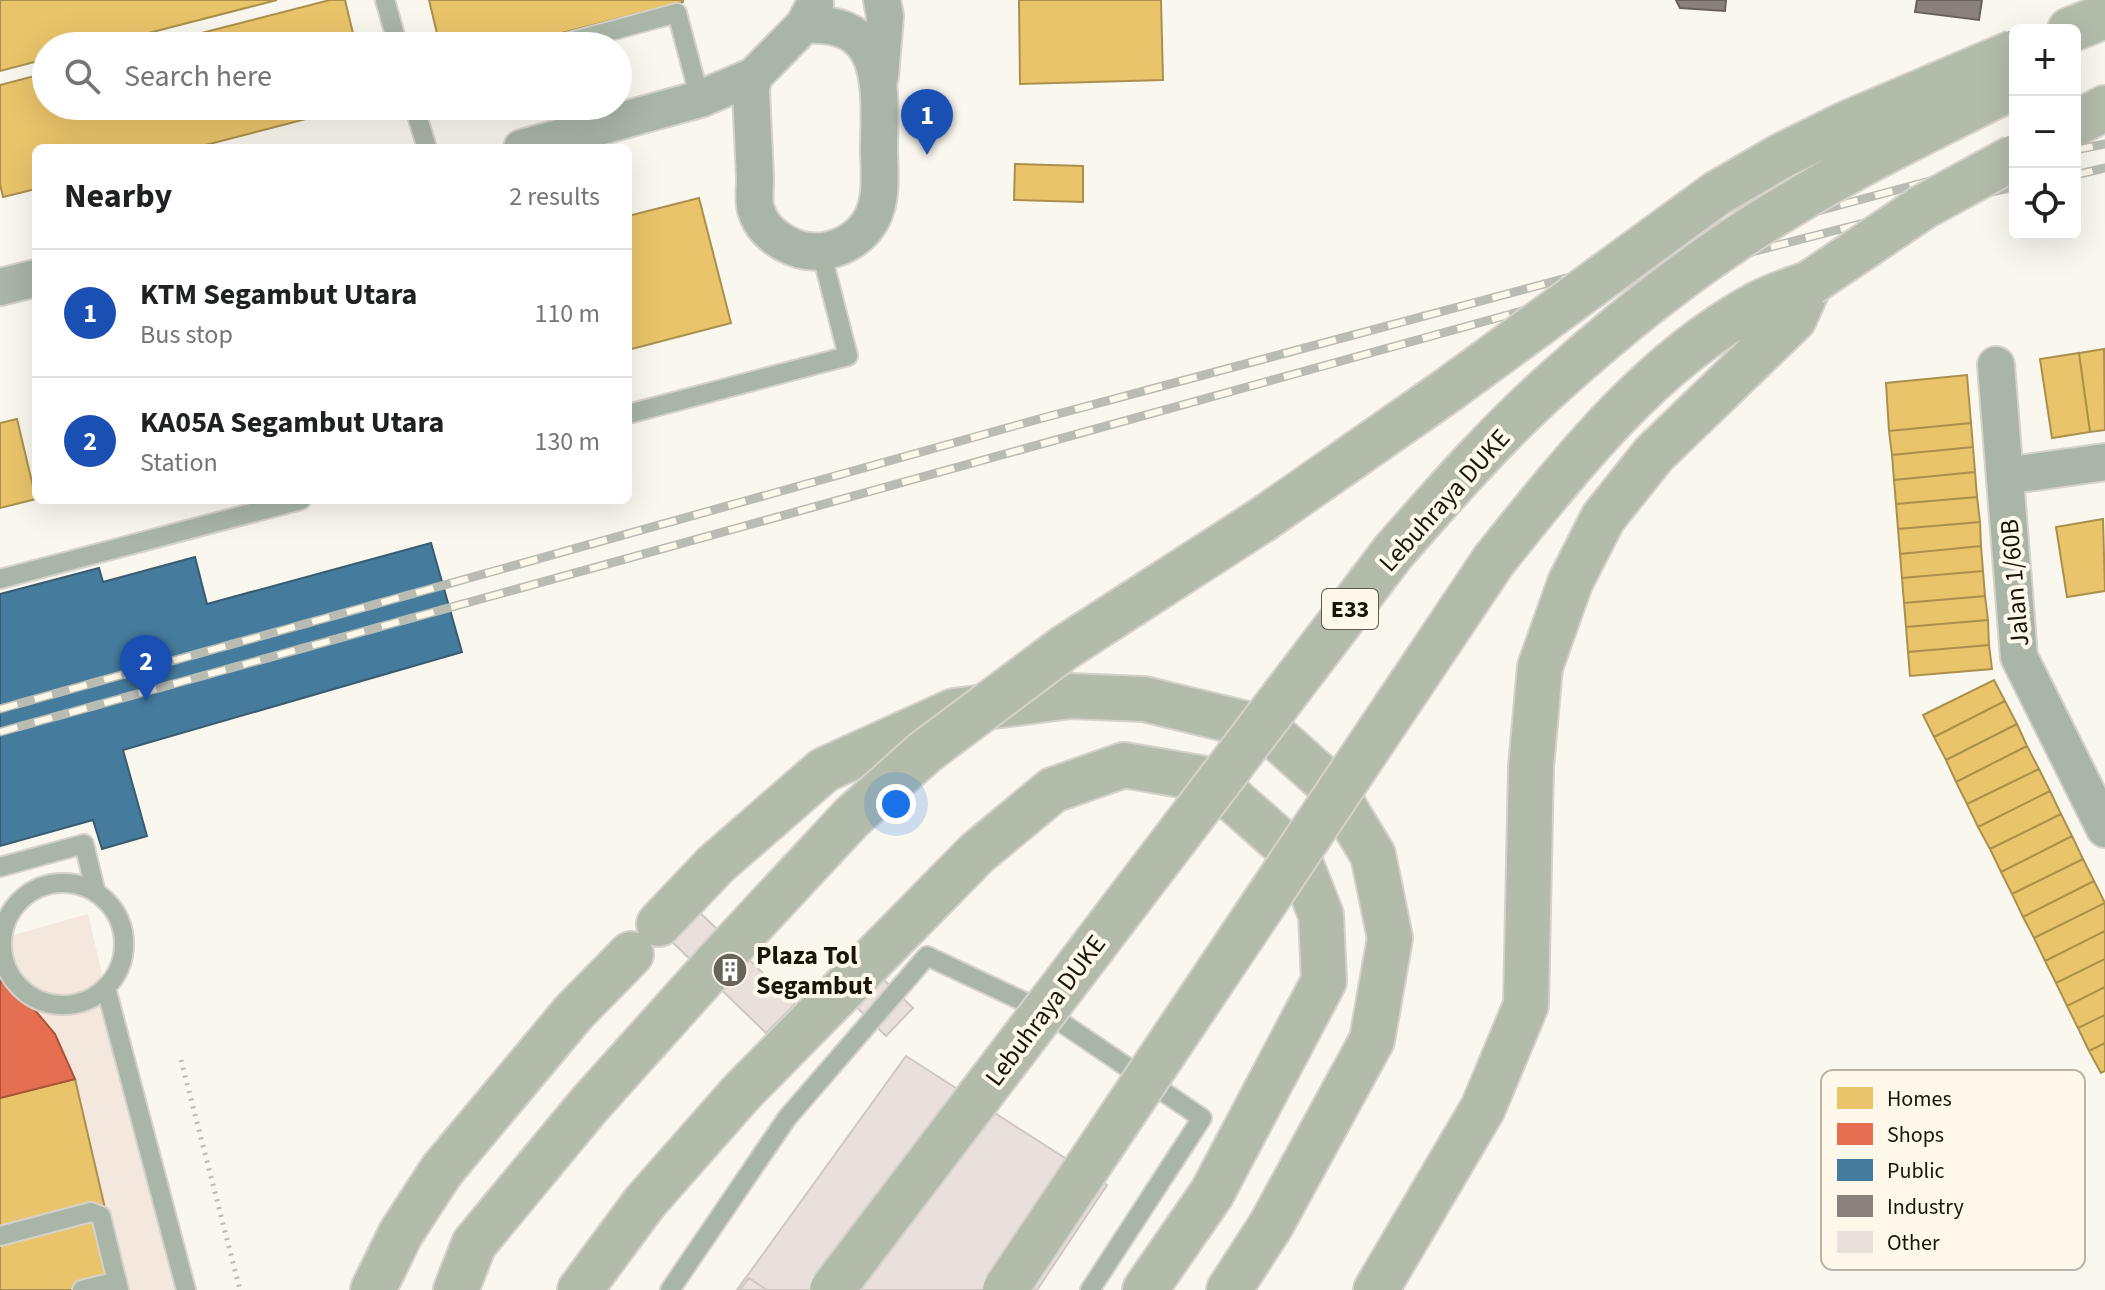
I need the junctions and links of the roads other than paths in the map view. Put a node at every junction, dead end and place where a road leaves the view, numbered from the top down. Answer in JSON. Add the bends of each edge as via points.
{"nodes":[{"id":1,"x":385,"y":0,"type":"edge"},
{"id":2,"x":882,"y":0,"type":"edge"},
{"id":3,"x":810,"y":12,"type":"edge"},
{"id":4,"x":2105,"y":16,"type":"edge"},
{"id":5,"x":2081,"y":26,"type":"edge"},
{"id":6,"x":394,"y":32,"type":"edge"},
{"id":7,"x":607,"y":32,"type":"edge"},
{"id":8,"x":2105,"y":42,"type":"edge"},
{"id":9,"x":2081,"y":52,"type":"edge"},
{"id":10,"x":2009,"y":55,"type":"edge"},
{"id":11,"x":754,"y":76,"type":"junction"},
{"id":12,"x":880,"y":82,"type":"junction"},
{"id":13,"x":2009,"y":89,"type":"edge"},
{"id":14,"x":700,"y":99,"type":"junction"},
{"id":15,"x":2105,"y":108,"type":"edge"},
{"id":16,"x":632,"y":118,"type":"edge"},
{"id":17,"x":418,"y":120,"type":"edge"},
{"id":18,"x":624,"y":120,"type":"edge"},
{"id":19,"x":2081,"y":121,"type":"edge"},
{"id":20,"x":426,"y":144,"type":"edge"},
{"id":21,"x":537,"y":144,"type":"edge"},
{"id":22,"x":2009,"y":160,"type":"edge"},
{"id":23,"x":821,"y":251,"type":"junction"},
{"id":24,"x":32,"y":279,"type":"edge"},
{"id":25,"x":1810,"y":283,"type":"junction"},
{"id":26,"x":0,"y":287,"type":"edge"},
{"id":27,"x":1996,"y":365,"type":"dead end"},
{"id":28,"x":632,"y":413,"type":"edge"},
{"id":29,"x":2105,"y":462,"type":"edge"},
{"id":30,"x":2005,"y":476,"type":"junction"},
{"id":31,"x":286,"y":504,"type":"edge"},
{"id":32,"x":0,"y":579,"type":"edge"},
{"id":33,"x":2101,"y":810,"type":"edge"},
{"id":34,"x":0,"y":867,"type":"edge"},
{"id":35,"x":96,"y":893,"type":"junction"},
{"id":36,"x":2,"y":927,"type":"edge"},
{"id":37,"x":106,"y":988,"type":"junction"},
{"id":38,"x":0,"y":1236,"type":"edge"},
{"id":39,"x":118,"y":1286,"type":"edge"},
{"id":40,"x":82,"y":1290,"type":"edge"},
{"id":41,"x":186,"y":1290,"type":"edge"},
{"id":42,"x":373,"y":1290,"type":"edge"},
{"id":43,"x":456,"y":1290,"type":"edge"},
{"id":44,"x":580,"y":1290,"type":"edge"},
{"id":45,"x":670,"y":1290,"type":"edge"},
{"id":46,"x":832,"y":1290,"type":"edge"},
{"id":47,"x":1005,"y":1290,"type":"edge"},
{"id":48,"x":1090,"y":1290,"type":"edge"},
{"id":49,"x":1145,"y":1290,"type":"edge"},
{"id":50,"x":1229,"y":1290,"type":"edge"},
{"id":51,"x":1376,"y":1290,"type":"edge"}],
"edges":[{"from":1,"to":6,"type":"lane"},
{"from":2,"to":12,"type":"street"},
{"from":3,"to":11,"type":"street"},
{"from":3,"to":12,"type":"street","via":[[864,45]]},
{"from":4,"to":5,"type":"highway"},
{"from":7,"to":14,"type":"lane","via":[[677,13]]},
{"from":8,"to":9,"type":"highway"},
{"from":10,"to":43,"type":"highway","bridge":true,"via":[[1848,123],[1716,194],[1448,390],[1262,520],[1064,648],[925,752],[852,817],[589,1105],[474,1244]]},
{"from":11,"to":14,"type":"street"},
{"from":11,"to":23,"type":"street","via":[[756,210],[782,242]]},
{"from":12,"to":23,"type":"street","via":[[879,202],[858,236]]},
{"from":13,"to":46,"type":"highway","name":"Lebuhraya DUKE","number":"E33","bridge":true,"via":[[1790,204],[1728,245],[1557,380],[1472,463],[1394,551]]},
{"from":14,"to":16,"type":"street"},
{"from":15,"to":19,"type":"highway"},
{"from":17,"to":20,"type":"lane"},
{"from":18,"to":21,"type":"street"},
{"from":22,"to":25,"type":"highway","bridge":true,"via":[[1923,207]]},
{"from":23,"to":28,"type":"lane","via":[[848,356]]},
{"from":24,"to":26,"type":"street"},
{"from":25,"to":47,"type":"highway","bridge":true,"via":[[1754,305],[1687,351],[1578,457],[1503,548]]},
{"from":25,"to":51,"type":"highway","via":[[1794,319],[1654,454],[1603,518],[1570,583],[1540,667],[1531,767],[1526,1005],[1483,1108]]},
{"from":27,"to":30,"type":"street","name":"Jalan 1/60B"},
{"from":29,"to":30,"type":"street"},
{"from":30,"to":33,"type":"street","name":"Jalan 1/60B","via":[[2019,657]]},
{"from":31,"to":32,"type":"lane"},
{"from":34,"to":35,"type":"lane","via":[[84,844]]},
{"from":35,"to":36,"type":"lane","via":[[67,882],[46,885],[28,894]]},
{"from":35,"to":37,"type":"lane","via":[[117,913],[124,932],[125,952]]},
{"from":36,"to":37,"type":"lane","via":[[6,967],[32,997],[70,1005]]},
{"from":37,"to":41,"type":"lane"},
{"from":38,"to":39,"type":"lane","via":[[91,1212],[101,1216]]},
{"from":39,"to":40,"type":"lane"},
{"from":42,"to":50,"type":"highway","via":[[401,1233],[442,1170],[574,1012],[716,864],[824,770],[954,711],[1070,696],[1144,699],[1267,729],[1332,787],[1373,855],[1390,938],[1372,1040],[1271,1225]]},
{"from":44,"to":49,"type":"highway","via":[[645,1202],[741,1093],[977,853],[1053,790],[1124,765],[1211,780],[1298,857],[1321,915],[1324,981],[1212,1193]]},
{"from":45,"to":48,"type":"lane","via":[[787,1118],[927,956],[1046,1012],[1202,1118]]}]}
